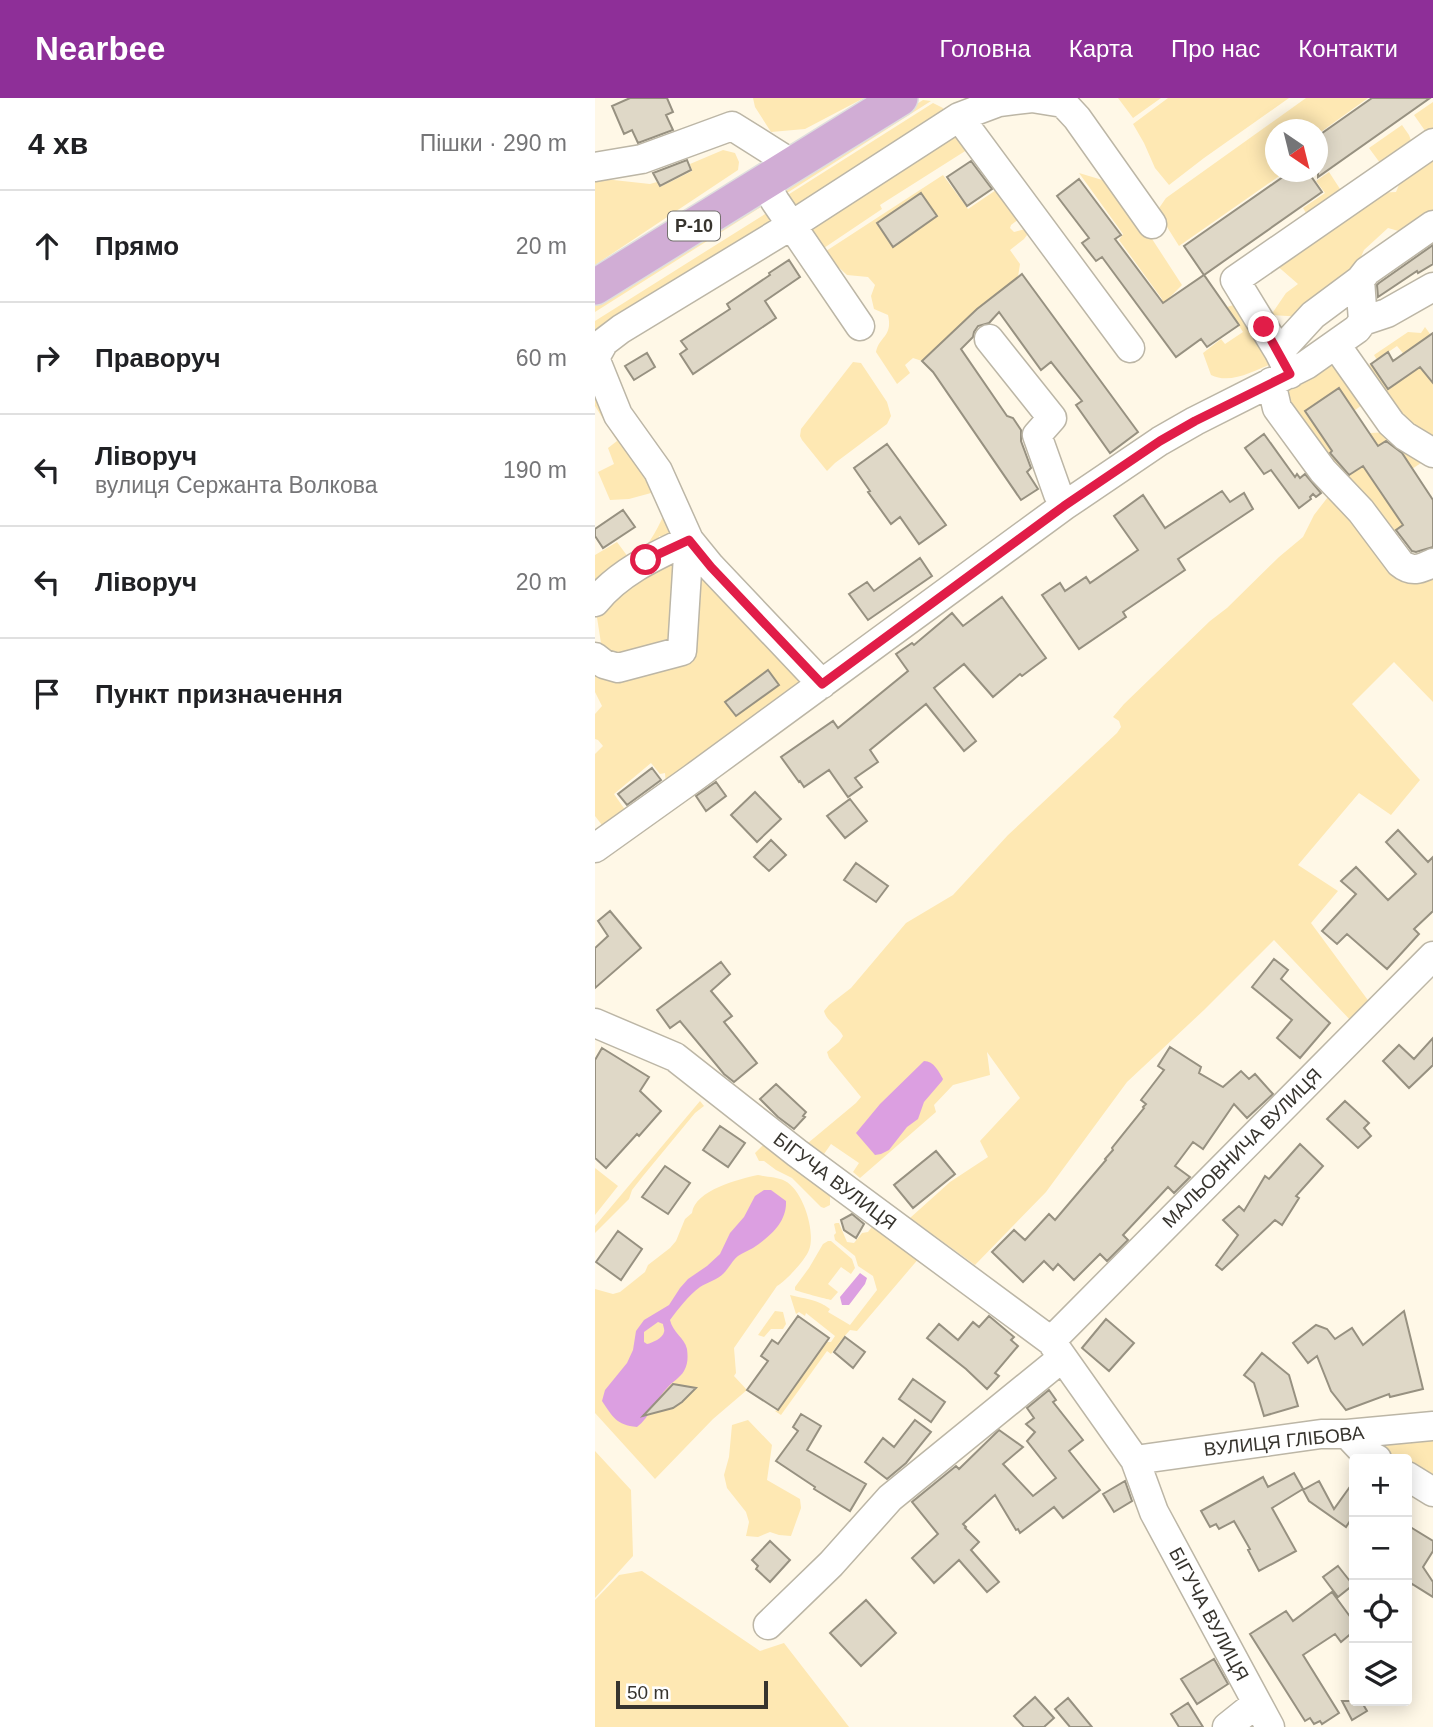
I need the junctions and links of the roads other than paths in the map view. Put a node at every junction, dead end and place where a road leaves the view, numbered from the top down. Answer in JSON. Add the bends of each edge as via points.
{"nodes":[{"id":1,"x":900,"y":98,"type":"edge"},
{"id":2,"x":962,"y":108,"type":"edge"},
{"id":3,"x":1433,"y":144,"type":"edge"},
{"id":4,"x":595,"y":167,"type":"edge"},
{"id":5,"x":780,"y":174,"type":"junction"},
{"id":6,"x":1152,"y":224,"type":"dead end"},
{"id":7,"x":1433,"y":225,"type":"edge"},
{"id":8,"x":792,"y":226,"type":"junction"},
{"id":9,"x":1360,"y":280,"type":"junction"},
{"id":10,"x":1433,"y":286,"type":"edge"},
{"id":11,"x":595,"y":287,"type":"edge"},
{"id":12,"x":1363,"y":321,"type":"junction"},
{"id":13,"x":860,"y":326,"type":"dead end"},
{"id":14,"x":989,"y":339,"type":"dead end"},
{"id":15,"x":1336,"y":345,"type":"junction"},
{"id":16,"x":1131,"y":348,"type":"dead end"},
{"id":17,"x":1280,"y":369,"type":"junction"},
{"id":18,"x":1433,"y":453,"type":"edge"},
{"id":19,"x":1064,"y":506,"type":"junction"},
{"id":20,"x":689,"y":540,"type":"junction"},
{"id":21,"x":1433,"y":563,"type":"edge"},
{"id":22,"x":595,"y":602,"type":"edge"},
{"id":23,"x":595,"y":657,"type":"edge"},
{"id":24,"x":822,"y":684,"type":"junction"},
{"id":25,"x":595,"y":848,"type":"edge"},
{"id":26,"x":1433,"y":956,"type":"edge"},
{"id":27,"x":595,"y":1023,"type":"edge"},
{"id":28,"x":1057,"y":1349,"type":"junction"},
{"id":29,"x":1433,"y":1426,"type":"edge"},
{"id":30,"x":1347,"y":1434,"type":"junction"},
{"id":31,"x":1368,"y":1454,"type":"edge"},
{"id":32,"x":1135,"y":1460,"type":"junction"},
{"id":33,"x":1412,"y":1479,"type":"edge"},
{"id":34,"x":1433,"y":1492,"type":"edge"},
{"id":35,"x":768,"y":1625,"type":"dead end"},
{"id":36,"x":1264,"y":1715,"type":"edge"},
{"id":37,"x":1227,"y":1727,"type":"edge"}],
"edges":[{"from":1,"to":5,"type":"main road","number":"Р-10"},
{"from":2,"to":6,"type":"street","via":[[1032,98],[1063,103]]},
{"from":2,"to":8,"type":"street"},
{"from":2,"to":16,"type":"street"},
{"from":3,"to":17,"type":"street","via":[[1235,280]]},
{"from":4,"to":5,"type":"street","via":[[642,159],[732,126]]},
{"from":5,"to":8,"type":"street","via":[[775,201]]},
{"from":5,"to":11,"type":"main road","number":"Р-10"},
{"from":7,"to":9,"type":"street"},
{"from":8,"to":13,"type":"street"},
{"from":8,"to":20,"type":"street","via":[[621,329],[604,342],[595,358],[618,415],[658,471]]},
{"from":9,"to":12,"type":"street"},
{"from":9,"to":17,"type":"street","via":[[1313,315]]},
{"from":10,"to":12,"type":"street","via":[[1387,313]]},
{"from":12,"to":15,"type":"street"},
{"from":14,"to":19,"type":"street","via":[[1052,418],[1037,435]]},
{"from":15,"to":17,"type":"street","via":[[1306,365]]},
{"from":15,"to":18,"type":"street","via":[[1391,423]]},
{"from":17,"to":19,"type":"street"},
{"from":17,"to":21,"type":"street","via":[[1277,408],[1323,471],[1400,563],[1415,570]]},
{"from":19,"to":24,"type":"street"},
{"from":20,"to":22,"type":"street","via":[[646,560]]},
{"from":20,"to":23,"type":"street","via":[[682,651],[618,668]]},
{"from":20,"to":24,"type":"street"},
{"from":24,"to":25,"type":"street"},
{"from":26,"to":28,"type":"street","name":"МАЛЬОВНИЧА ВУЛИЦЯ"},
{"from":27,"to":28,"type":"street","name":"БІГУЧА ВУЛИЦЯ","via":[[675,1057]]},
{"from":28,"to":32,"type":"street","name":"БІГУЧА ВУЛИЦЯ"},
{"from":28,"to":35,"type":"street","via":[[890,1498]]},
{"from":29,"to":30,"type":"street","name":"ВУЛИЦЯ ГЛІБОВА"},
{"from":30,"to":31,"type":"street"},
{"from":30,"to":32,"type":"street","name":"ВУЛИЦЯ ГЛІБОВА"},
{"from":32,"to":36,"type":"street","name":"БІГУЧА ВУЛИЦЯ","via":[[1154,1512]]},
{"from":33,"to":34,"type":"street"},
{"from":36,"to":37,"type":"street"}]}
